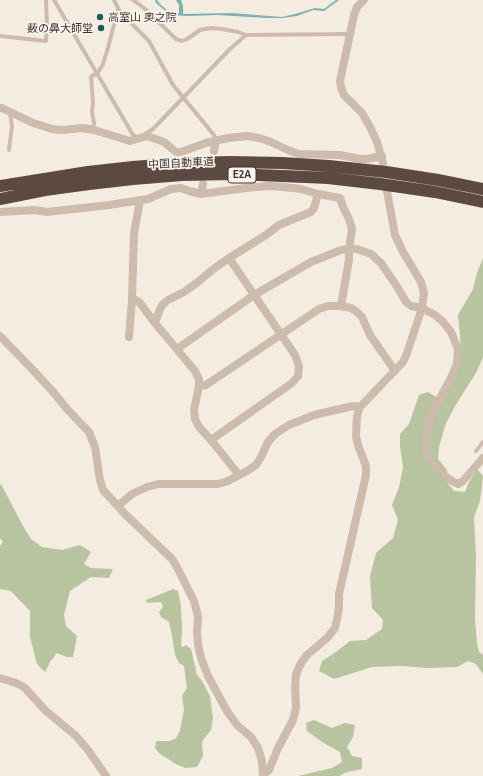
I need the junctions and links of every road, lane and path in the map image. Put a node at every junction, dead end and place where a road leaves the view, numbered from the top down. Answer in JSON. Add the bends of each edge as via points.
{"nodes":[{"id":1,"x":46,"y":0,"type":"edge"},
{"id":2,"x":54,"y":0,"type":"edge"},
{"id":3,"x":114,"y":0,"type":"edge"},
{"id":4,"x":133,"y":0,"type":"edge"},
{"id":5,"x":364,"y":0,"type":"edge"},
{"id":6,"x":118,"y":9,"type":"junction"},
{"id":7,"x":351,"y":34,"type":"junction"},
{"id":8,"x":0,"y":36,"type":"edge"},
{"id":9,"x":246,"y":36,"type":"junction"},
{"id":10,"x":97,"y":74,"type":"junction"},
{"id":11,"x":183,"y":98,"type":"junction"},
{"id":12,"x":0,"y":108,"type":"edge"},
{"id":13,"x":10,"y":112,"type":"junction"},
{"id":14,"x":93,"y":130,"type":"junction"},
{"id":15,"x":141,"y":138,"type":"junction"},
{"id":16,"x":216,"y":140,"type":"junction"},
{"id":17,"x":9,"y":150,"type":"dead end"},
{"id":18,"x":214,"y":151,"type":"dead end"},
{"id":19,"x":203,"y":184,"type":"dead end"},
{"id":20,"x":0,"y":186,"type":"edge"},
{"id":21,"x":483,"y":189,"type":"edge"},
{"id":22,"x":387,"y":192,"type":"dead end"},
{"id":23,"x":201,"y":194,"type":"junction"},
{"id":24,"x":318,"y":194,"type":"junction"},
{"id":25,"x":0,"y":199,"type":"edge"},
{"id":26,"x":140,"y":201,"type":"junction"},
{"id":27,"x":483,"y":202,"type":"edge"},
{"id":28,"x":0,"y":212,"type":"edge"},
{"id":29,"x":349,"y":249,"type":"junction"},
{"id":30,"x":229,"y":258,"type":"junction"},
{"id":31,"x":254,"y":295,"type":"junction"},
{"id":32,"x":132,"y":300,"type":"junction"},
{"id":33,"x":341,"y":306,"type":"junction"},
{"id":34,"x":422,"y":308,"type":"junction"},
{"id":35,"x":155,"y":323,"type":"junction"},
{"id":36,"x":281,"y":334,"type":"junction"},
{"id":37,"x":0,"y":336,"type":"edge"},
{"id":38,"x":129,"y":337,"type":"dead end"},
{"id":39,"x":177,"y":349,"type":"junction"},
{"id":40,"x":395,"y":371,"type":"junction"},
{"id":41,"x":199,"y":386,"type":"junction"},
{"id":42,"x":360,"y":407,"type":"junction"},
{"id":43,"x":211,"y":440,"type":"junction"},
{"id":44,"x":483,"y":442,"type":"edge"},
{"id":45,"x":476,"y":451,"type":"dead end"},
{"id":46,"x":483,"y":458,"type":"edge"},
{"id":47,"x":239,"y":475,"type":"junction"},
{"id":48,"x":118,"y":506,"type":"junction"},
{"id":49,"x":0,"y":678,"type":"edge"},
{"id":50,"x":264,"y":775,"type":"edge"},
{"id":51,"x":106,"y":776,"type":"edge"}],
"edges":[{"from":1,"to":8,"type":"lane","via":[[46,41]]},
{"from":2,"to":10,"type":"lane"},
{"from":3,"to":6,"type":"lane"},
{"from":4,"to":9,"type":"lane","via":[[176,39],[182,41],[200,30],[211,28],[238,32]]},
{"from":5,"to":7,"type":"street","via":[[357,7]]},
{"from":6,"to":10,"type":"lane","via":[[103,64]]},
{"from":6,"to":11,"type":"lane","via":[[149,41],[173,86]]},
{"from":7,"to":9,"type":"lane"},
{"from":7,"to":16,"type":"street","via":[[340,81],[341,87],[344,95],[362,113],[370,127],[382,159],[299,154],[271,142],[247,136]]},
{"from":9,"to":11,"type":"lane"},
{"from":10,"to":14,"type":"lane","via":[[91,77]]},
{"from":10,"to":15,"type":"lane","via":[[132,135]]},
{"from":11,"to":15,"type":"lane"},
{"from":11,"to":16,"type":"lane"},
{"from":12,"to":13,"type":"street"},
{"from":13,"to":14,"type":"street","via":[[52,129]]},
{"from":13,"to":17,"type":"lane","via":[[12,126]]},
{"from":14,"to":15,"type":"street","via":[[130,141]]},
{"from":15,"to":16,"type":"street","via":[[155,138],[176,152]]},
{"from":16,"to":18,"type":"street"},
{"from":19,"to":23,"type":"street"},
{"from":20,"to":21,"type":"highway","name":"中国自動車道","number":"E2A","via":[[111,169],[231,162],[329,166],[386,172]]},
{"from":22,"to":34,"type":"street","via":[[395,235],[421,282],[424,293]]},
{"from":23,"to":24,"type":"street","via":[[269,186],[301,189]]},
{"from":23,"to":26,"type":"street","via":[[181,188],[172,189]]},
{"from":24,"to":29,"type":"street","via":[[340,198],[352,228]]},
{"from":24,"to":30,"type":"street","via":[[311,212],[279,225]]},
{"from":25,"to":27,"type":"highway","name":"中国自動車道","number":"E2A","via":[[53,189],[133,179],[233,174],[380,184]]},
{"from":26,"to":28,"type":"street","via":[[47,212]]},
{"from":26,"to":32,"type":"street","via":[[134,233]]},
{"from":29,"to":31,"type":"street","via":[[311,262]]},
{"from":29,"to":33,"type":"street"},
{"from":29,"to":34,"type":"street","via":[[371,254],[381,263],[406,302]]},
{"from":30,"to":31,"type":"street"},
{"from":30,"to":35,"type":"street","via":[[184,292],[163,304]]},
{"from":31,"to":36,"type":"street"},
{"from":31,"to":39,"type":"street"},
{"from":32,"to":35,"type":"street","via":[[140,303]]},
{"from":32,"to":38,"type":"street"},
{"from":33,"to":36,"type":"street","via":[[319,309]]},
{"from":33,"to":40,"type":"street","via":[[351,308],[362,317],[370,335]]},
{"from":34,"to":40,"type":"street","via":[[407,353]]},
{"from":34,"to":46,"type":"street","via":[[444,322],[458,349],[457,364],[427,431],[426,453],[445,476],[458,484]]},
{"from":35,"to":39,"type":"street"},
{"from":36,"to":41,"type":"street","via":[[206,385]]},
{"from":36,"to":43,"type":"street","via":[[295,355],[299,366],[298,376],[292,383]]},
{"from":37,"to":48,"type":"street","via":[[89,432],[95,447],[103,490]]},
{"from":39,"to":41,"type":"street","via":[[195,371]]},
{"from":40,"to":42,"type":"street"},
{"from":41,"to":43,"type":"street","via":[[194,410],[195,419]]},
{"from":42,"to":47,"type":"street","via":[[353,406],[314,414],[289,425],[268,442],[256,465]]},
{"from":42,"to":50,"type":"street","via":[[356,436],[366,466],[366,475],[339,594],[335,628],[301,663],[296,674],[296,708],[293,720],[269,770]]},
{"from":43,"to":47,"type":"street"},
{"from":44,"to":45,"type":"lane"},
{"from":47,"to":48,"type":"street","via":[[218,484],[158,484],[132,494]]},
{"from":48,"to":50,"type":"street","via":[[172,559],[178,569],[194,601],[198,618],[198,644],[208,676],[227,711],[258,748]]},
{"from":49,"to":51,"type":"street","via":[[24,687],[53,718],[75,735]]}]}
